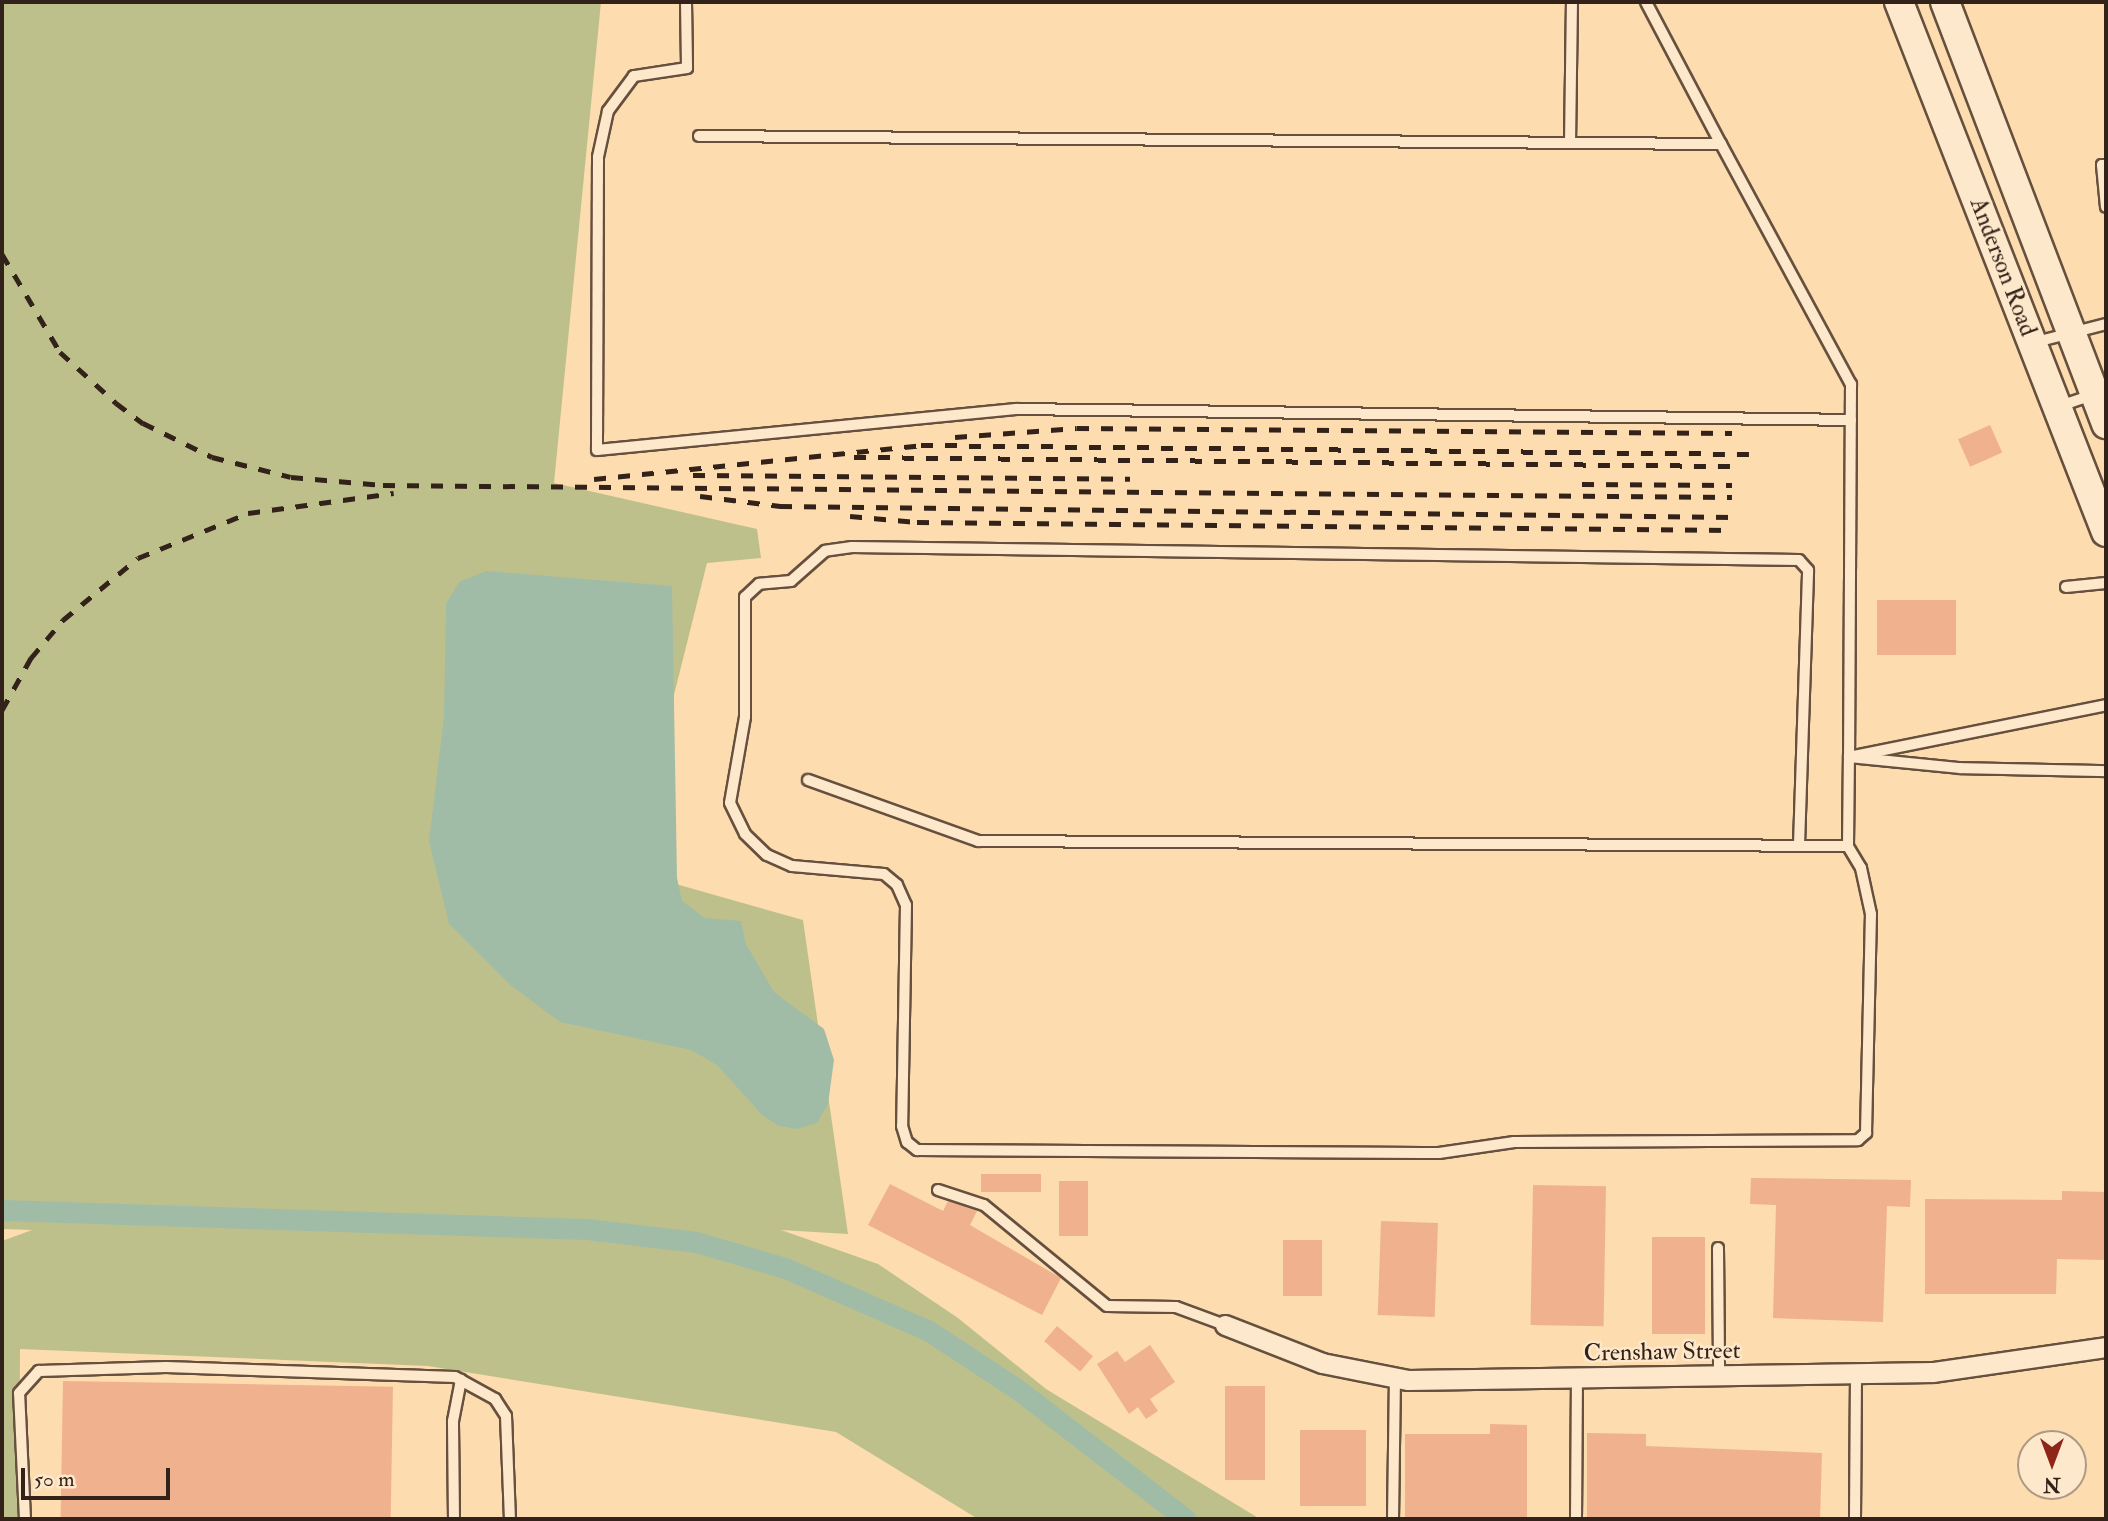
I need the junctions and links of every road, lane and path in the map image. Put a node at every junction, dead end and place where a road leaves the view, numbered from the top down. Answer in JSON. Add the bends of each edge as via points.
{"nodes":[{"id":1,"x":686,"y":2,"type":"edge"},
{"id":2,"x":1572,"y":2,"type":"edge"},
{"id":3,"x":1646,"y":2,"type":"edge"},
{"id":4,"x":1899,"y":2,"type":"edge"},
{"id":5,"x":1945,"y":2,"type":"edge"},
{"id":6,"x":699,"y":136,"type":"dead end"},
{"id":7,"x":1570,"y":143,"type":"junction"},
{"id":8,"x":1721,"y":144,"type":"junction"},
{"id":9,"x":2106,"y":165,"type":"edge"},
{"id":10,"x":2106,"y":206,"type":"edge"},
{"id":11,"x":2106,"y":324,"type":"edge"},
{"id":12,"x":2071,"y":329,"type":"junction"},
{"id":13,"x":2033,"y":343,"type":"junction"},
{"id":14,"x":2101,"y":392,"type":"edge"},
{"id":15,"x":2058,"y":407,"type":"junction"},
{"id":16,"x":1852,"y":420,"type":"junction"},
{"id":17,"x":2106,"y":424,"type":"edge"},
{"id":18,"x":2106,"y":531,"type":"edge"},
{"id":19,"x":2106,"y":583,"type":"edge"},
{"id":20,"x":2066,"y":587,"type":"dead end"},
{"id":21,"x":2106,"y":705,"type":"edge"},
{"id":22,"x":1849,"y":757,"type":"junction"},
{"id":23,"x":2106,"y":771,"type":"edge"},
{"id":24,"x":808,"y":780,"type":"dead end"},
{"id":25,"x":1799,"y":845,"type":"junction"},
{"id":26,"x":1848,"y":846,"type":"junction"},
{"id":27,"x":938,"y":1190,"type":"dead end"},
{"id":28,"x":1718,"y":1248,"type":"dead end"},
{"id":29,"x":1225,"y":1325,"type":"joint"},
{"id":30,"x":2106,"y":1347,"type":"edge"},
{"id":31,"x":1856,"y":1373,"type":"junction"},
{"id":32,"x":1719,"y":1375,"type":"junction"},
{"id":33,"x":1395,"y":1377,"type":"junction"},
{"id":34,"x":1577,"y":1377,"type":"junction"},
{"id":35,"x":461,"y":1380,"type":"junction"},
{"id":36,"x":25,"y":1519,"type":"edge"},
{"id":37,"x":454,"y":1519,"type":"edge"},
{"id":38,"x":510,"y":1519,"type":"edge"},
{"id":39,"x":1393,"y":1519,"type":"edge"},
{"id":40,"x":1576,"y":1519,"type":"edge"},
{"id":41,"x":1855,"y":1519,"type":"edge"}],
"edges":[{"from":1,"to":16,"type":"lane","via":[[687,68],[634,76],[608,111],[598,157],[597,450],[1016,410]]},
{"from":2,"to":7,"type":"lane"},
{"from":3,"to":8,"type":"lane"},
{"from":4,"to":13,"type":"main road","name":"Anderson Road"},
{"from":5,"to":12,"type":"main road","name":"Anderson Road"},
{"from":6,"to":7,"type":"lane"},
{"from":7,"to":8,"type":"lane"},
{"from":8,"to":16,"type":"lane","via":[[1852,384]]},
{"from":9,"to":10,"type":"lane","via":[[2102,165]]},
{"from":11,"to":12,"type":"lane"},
{"from":12,"to":13,"type":"lane"},
{"from":12,"to":14,"type":"main road","name":"Anderson Road"},
{"from":13,"to":15,"type":"main road","name":"Anderson Road"},
{"from":14,"to":15,"type":"lane"},
{"from":14,"to":17,"type":"main road","name":"Anderson Road"},
{"from":15,"to":18,"type":"main road","name":"Anderson Road"},
{"from":16,"to":22,"type":"lane"},
{"from":19,"to":20,"type":"lane"},
{"from":21,"to":22,"type":"lane"},
{"from":22,"to":23,"type":"lane","via":[[1960,768]]},
{"from":22,"to":26,"type":"lane"},
{"from":24,"to":25,"type":"lane","via":[[978,841]]},
{"from":25,"to":26,"type":"lane"},
{"from":25,"to":26,"type":"lane","via":[[1808,570],[1799,560],[852,547],[825,551],[791,580],[759,584],[745,597],[745,718],[730,803],[745,834],[767,855],[792,866],[884,874],[897,886],[906,905],[902,1126],[907,1142],[917,1150],[1439,1153],[1514,1142],[1858,1140],[1866,1133],[1871,914],[1861,868]]},
{"from":27,"to":29,"type":"lane","via":[[985,1205],[1107,1306],[1176,1307]]},
{"from":28,"to":32,"type":"lane"},
{"from":29,"to":33,"type":"street","name":"Crenshaw Street","via":[[1322,1363]]},
{"from":30,"to":31,"type":"street","name":"Crenshaw Street","via":[[1933,1372]]},
{"from":31,"to":32,"type":"street","name":"Crenshaw Street"},
{"from":31,"to":41,"type":"lane"},
{"from":32,"to":34,"type":"street","name":"Crenshaw Street"},
{"from":33,"to":34,"type":"street","name":"Crenshaw Street"},
{"from":33,"to":39,"type":"lane"},
{"from":34,"to":40,"type":"lane"},
{"from":35,"to":36,"type":"lane","via":[[419,1372],[166,1367],[39,1371],[19,1393]]},
{"from":35,"to":37,"type":"lane","via":[[453,1422]]},
{"from":35,"to":38,"type":"lane","via":[[495,1399],[506,1416]]}]}
